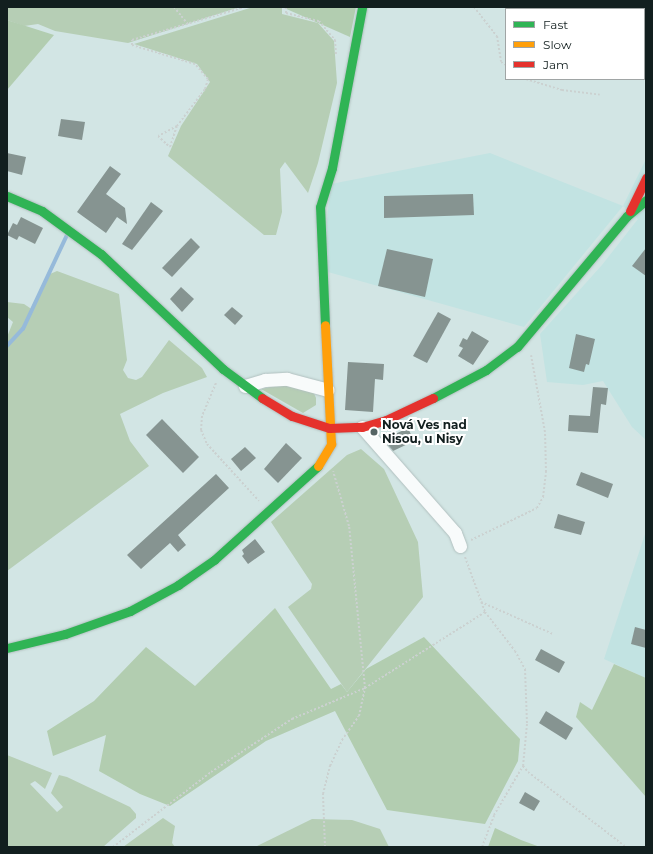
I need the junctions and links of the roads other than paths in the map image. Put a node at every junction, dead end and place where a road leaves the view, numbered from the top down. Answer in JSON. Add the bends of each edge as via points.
{"nodes":[{"id":1,"x":362,"y":7,"type":"edge"},
{"id":2,"x":646,"y":178,"type":"edge"},
{"id":3,"x":7,"y":196,"type":"edge"},
{"id":4,"x":646,"y":200,"type":"edge"},
{"id":5,"x":628,"y":216,"type":"junction"},
{"id":6,"x":245,"y":386,"type":"junction"},
{"id":7,"x":328,"y":390,"type":"junction"},
{"id":8,"x":362,"y":427,"type":"junction"},
{"id":9,"x":329,"y":428,"type":"junction"},
{"id":10,"x":460,"y":546,"type":"road end"},
{"id":11,"x":7,"y":648,"type":"edge"}],
"edges":[{"from":1,"to":7,"type":"street","via":[[332,168],[320,207]]},
{"from":2,"to":5,"type":"street"},
{"from":3,"to":6,"type":"street","via":[[42,211],[88,245],[222,369]]},
{"from":4,"to":5,"type":"street"},
{"from":5,"to":8,"type":"street","via":[[517,347],[458,386],[386,420]]},
{"from":6,"to":7,"type":"street","via":[[265,380],[287,378]]},
{"from":6,"to":9,"type":"street","via":[[292,416]]},
{"from":7,"to":9,"type":"street"},
{"from":8,"to":9,"type":"street"},
{"from":8,"to":10,"type":"street","via":[[455,533]]},
{"from":9,"to":11,"type":"street","via":[[331,444],[323,461],[214,560],[178,585],[130,611],[65,634]]}]}
